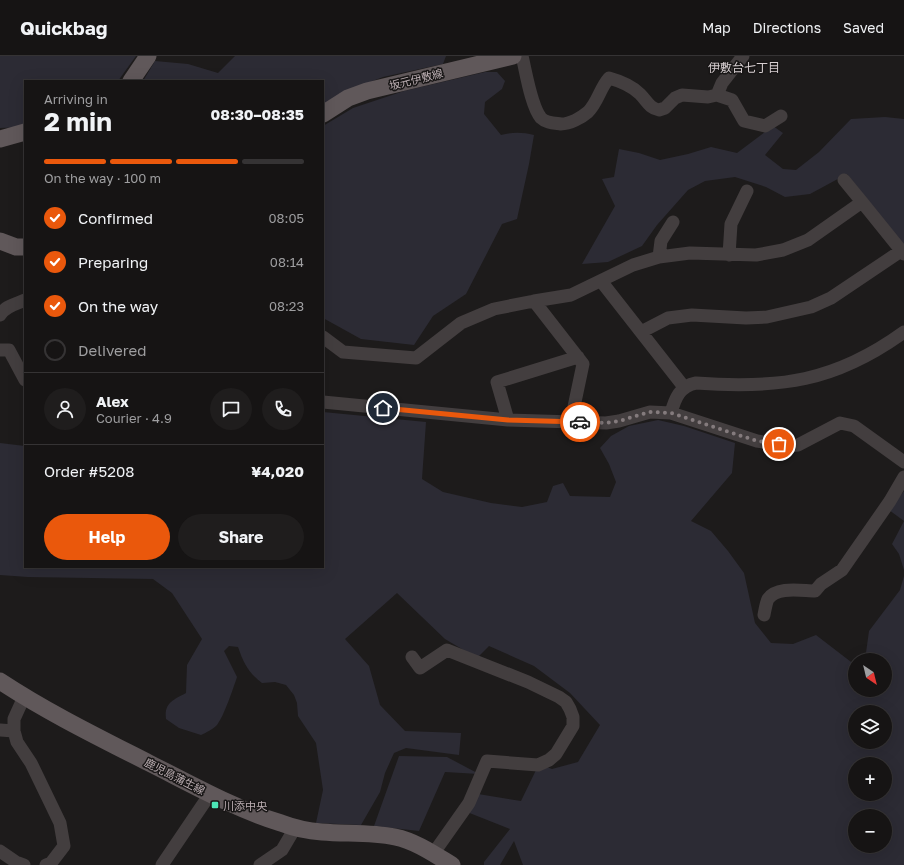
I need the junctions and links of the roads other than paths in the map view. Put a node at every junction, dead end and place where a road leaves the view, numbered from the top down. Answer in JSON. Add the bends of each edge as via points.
{"nodes":[{"id":1,"x":148,"y":56,"type":"edge"},
{"id":2,"x":513,"y":56,"type":"edge"},
{"id":3,"x":522,"y":56,"type":"edge"},
{"id":4,"x":743,"y":56,"type":"edge"},
{"id":5,"x":132,"y":80,"type":"edge"},
{"id":6,"x":717,"y":95,"type":"junction"},
{"id":7,"x":324,"y":113,"type":"edge"},
{"id":8,"x":781,"y":116,"type":"dead end"},
{"id":9,"x":24,"y":132,"type":"edge"},
{"id":10,"x":0,"y":139,"type":"edge"},
{"id":11,"x":844,"y":180,"type":"dead end"},
{"id":12,"x":747,"y":191,"type":"dead end"},
{"id":13,"x":862,"y":202,"type":"junction"},
{"id":14,"x":673,"y":222,"type":"dead end"},
{"id":15,"x":0,"y":241,"type":"edge"},
{"id":16,"x":24,"y":247,"type":"edge"},
{"id":17,"x":903,"y":252,"type":"edge"},
{"id":18,"x":730,"y":255,"type":"junction"},
{"id":19,"x":659,"y":257,"type":"junction"},
{"id":20,"x":601,"y":281,"type":"junction"},
{"id":21,"x":24,"y":300,"type":"edge"},
{"id":22,"x":534,"y":300,"type":"junction"},
{"id":23,"x":0,"y":315,"type":"edge"},
{"id":24,"x":641,"y":332,"type":"junction"},
{"id":25,"x":904,"y":332,"type":"edge"},
{"id":26,"x":324,"y":338,"type":"edge"},
{"id":27,"x":0,"y":350,"type":"edge"},
{"id":28,"x":578,"y":357,"type":"junction"},
{"id":29,"x":24,"y":378,"type":"edge"},
{"id":30,"x":684,"y":387,"type":"junction"},
{"id":31,"x":324,"y":402,"type":"edge"},
{"id":32,"x":671,"y":413,"type":"junction"},
{"id":33,"x":508,"y":420,"type":"junction"},
{"id":34,"x":571,"y":421,"type":"junction"},
{"id":35,"x":904,"y":462,"type":"edge"},
{"id":36,"x":904,"y":477,"type":"edge"},
{"id":37,"x":764,"y":615,"type":"dead end"},
{"id":38,"x":412,"y":657,"type":"dead end"},
{"id":39,"x":0,"y":681,"type":"edge"},
{"id":40,"x":24,"y":697,"type":"junction"},
{"id":41,"x":0,"y":730,"type":"edge"},
{"id":42,"x":14,"y":730,"type":"junction"},
{"id":43,"x":210,"y":794,"type":"junction"},
{"id":44,"x":295,"y":828,"type":"junction"},
{"id":45,"x":0,"y":851,"type":"edge"},
{"id":46,"x":433,"y":854,"type":"junction"},
{"id":47,"x":24,"y":865,"type":"edge"},
{"id":48,"x":46,"y":865,"type":"edge"},
{"id":49,"x":162,"y":865,"type":"edge"},
{"id":50,"x":260,"y":865,"type":"edge"},
{"id":51,"x":452,"y":865,"type":"edge"}],
"edges":[{"from":1,"to":5,"type":"main road"},
{"from":2,"to":7,"type":"main road","name":"坂元伊敷線","via":[[367,91],[348,98]]},
{"from":3,"to":6,"type":"street","via":[[533,100],[541,118],[547,122],[563,124],[588,112],[609,78],[620,81],[639,94],[652,109],[665,108],[682,95]]},
{"from":4,"to":6,"type":"street","via":[[722,83]]},
{"from":6,"to":8,"type":"street","via":[[732,100],[744,121],[765,126]]},
{"from":9,"to":10,"type":"main road"},
{"from":11,"to":13,"type":"street"},
{"from":12,"to":18,"type":"street","via":[[731,224]]},
{"from":13,"to":17,"type":"street"},
{"from":13,"to":18,"type":"street","via":[[808,240],[783,250],[756,255]]},
{"from":14,"to":19,"type":"street","via":[[661,241]]},
{"from":15,"to":16,"type":"main road"},
{"from":17,"to":24,"type":"street","via":[[831,298],[811,307],[767,317],[692,314],[668,318]]},
{"from":18,"to":19,"type":"street","via":[[690,253]]},
{"from":19,"to":20,"type":"street","via":[[633,265]]},
{"from":20,"to":22,"type":"street","via":[[571,295]]},
{"from":20,"to":24,"type":"street"},
{"from":21,"to":23,"type":"street","via":[[2,311]]},
{"from":22,"to":26,"type":"street","via":[[494,309],[461,323],[416,358],[343,352]]},
{"from":22,"to":28,"type":"street"},
{"from":24,"to":30,"type":"street"},
{"from":25,"to":30,"type":"street","via":[[855,363],[808,379],[750,386],[696,383]]},
{"from":27,"to":29,"type":"street","via":[[9,350]]},
{"from":28,"to":33,"type":"street","via":[[497,382]]},
{"from":28,"to":34,"type":"street","via":[[583,364]]},
{"from":30,"to":32,"type":"street","via":[[673,404]]},
{"from":31,"to":33,"type":"street"},
{"from":32,"to":34,"type":"street","via":[[650,412],[606,423]]},
{"from":32,"to":35,"type":"street","via":[[757,441],[788,446],[798,445],[840,423],[847,424],[854,426]]},
{"from":33,"to":34,"type":"street"},
{"from":36,"to":37,"type":"street","via":[[842,570],[815,591],[776,593],[767,601]]},
{"from":38,"to":46,"type":"street","via":[[420,668],[447,650],[559,696],[566,702],[573,717],[573,726],[556,754],[549,760],[538,765],[487,761],[469,803]]},
{"from":39,"to":40,"type":"main road","name":"鹿児島蒲生線"},
{"from":40,"to":42,"type":"street","via":[[14,719]]},
{"from":40,"to":43,"type":"main road","name":"鹿児島蒲生線"},
{"from":41,"to":42,"type":"street"},
{"from":42,"to":48,"type":"street","via":[[17,742],[31,763],[60,823],[64,846],[51,863]]},
{"from":43,"to":44,"type":"main road","name":"鹿児島蒲生線"},
{"from":43,"to":49,"type":"street"},
{"from":44,"to":46,"type":"main road","name":"鹿児島蒲生線","via":[[396,837]]},
{"from":44,"to":50,"type":"street","via":[[282,850]]},
{"from":45,"to":47,"type":"street"},
{"from":46,"to":51,"type":"main road","name":"鹿児島蒲生線"}]}
